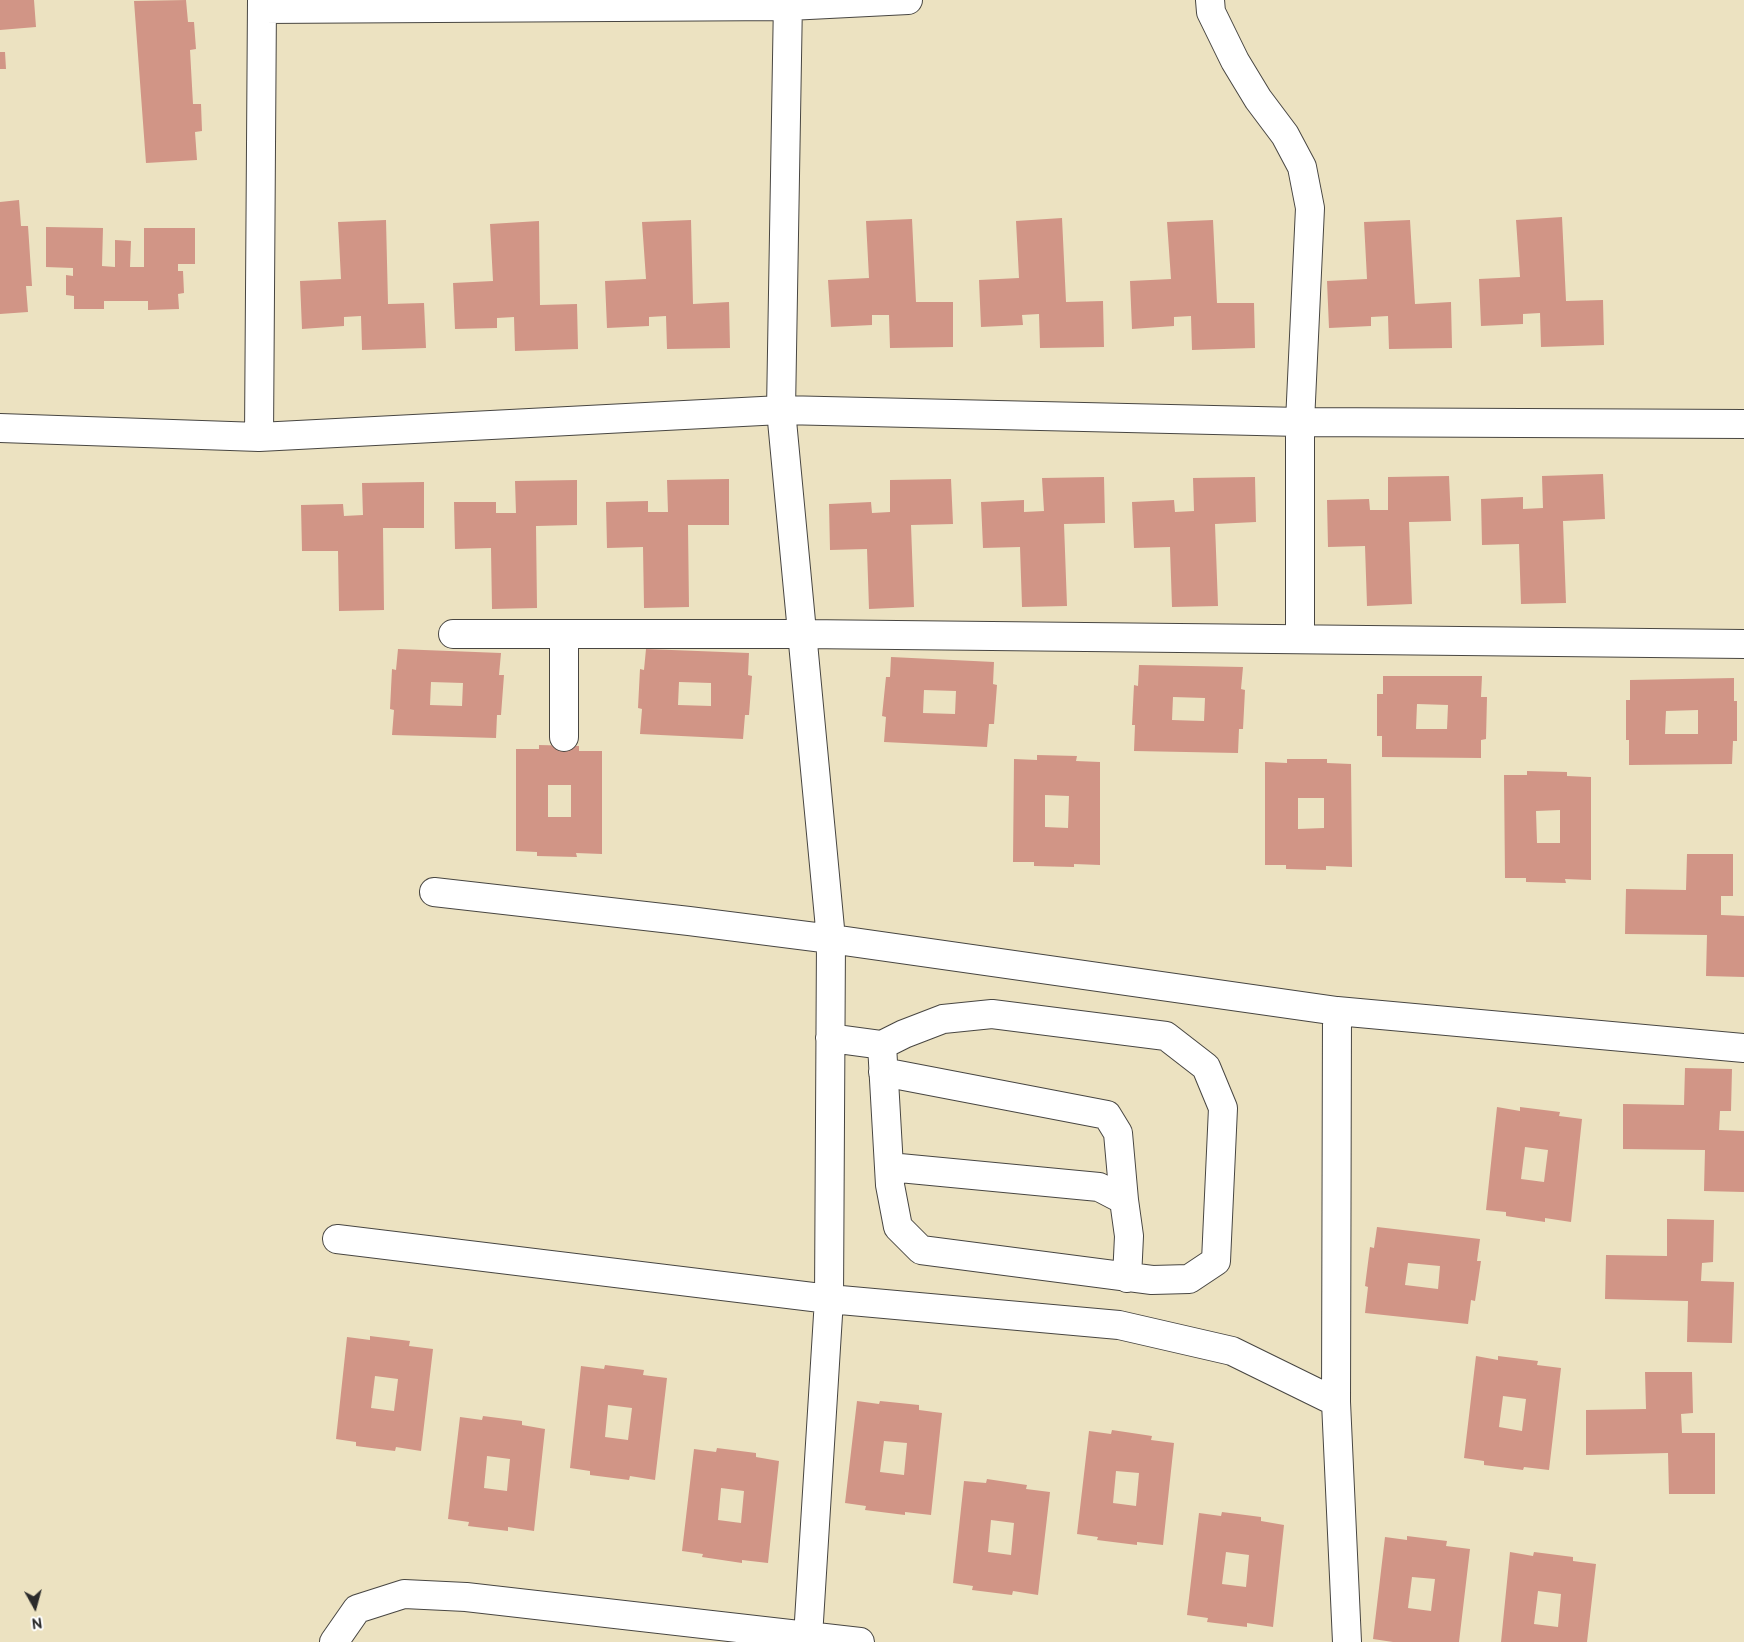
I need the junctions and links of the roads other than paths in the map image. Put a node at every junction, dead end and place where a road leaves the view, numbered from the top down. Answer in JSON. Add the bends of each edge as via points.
{"nodes":[{"id":1,"x":908,"y":0,"type":"edge"},
{"id":2,"x":1210,"y":0,"type":"edge"},
{"id":3,"x":789,"y":3,"type":"edge"},
{"id":4,"x":262,"y":4,"type":"edge"},
{"id":5,"x":781,"y":410,"type":"junction"},
{"id":6,"x":1300,"y":422,"type":"junction"},
{"id":7,"x":1744,"y":424,"type":"edge"},
{"id":8,"x":0,"y":428,"type":"edge"},
{"id":9,"x":259,"y":437,"type":"junction"},
{"id":10,"x":453,"y":634,"type":"dead end"},
{"id":11,"x":564,"y":634,"type":"junction"},
{"id":12,"x":803,"y":634,"type":"junction"},
{"id":13,"x":1300,"y":639,"type":"junction"},
{"id":14,"x":1744,"y":644,"type":"edge"},
{"id":15,"x":564,"y":737,"type":"dead end"},
{"id":16,"x":434,"y":892,"type":"dead end"},
{"id":17,"x":831,"y":939,"type":"junction"},
{"id":18,"x":1337,"y":1011,"type":"junction"},
{"id":19,"x":830,"y":1038,"type":"junction"},
{"id":20,"x":1744,"y":1048,"type":"edge"},
{"id":21,"x":882,"y":1058,"type":"junction"},
{"id":22,"x":889,"y":1167,"type":"junction"},
{"id":23,"x":1124,"y":1200,"type":"junction"},
{"id":24,"x":337,"y":1240,"type":"dead end"},
{"id":25,"x":1127,"y":1278,"type":"junction"},
{"id":26,"x":829,"y":1299,"type":"junction"},
{"id":27,"x":1336,"y":1402,"type":"junction"},
{"id":28,"x":808,"y":1637,"type":"junction"},
{"id":29,"x":334,"y":1642,"type":"edge"},
{"id":30,"x":860,"y":1642,"type":"edge"},
{"id":31,"x":1347,"y":1642,"type":"edge"}],
"edges":[{"from":1,"to":3,"type":"street"},
{"from":2,"to":6,"type":"street","via":[[1211,12],[1235,61],[1302,167],[1310,208]]},
{"from":3,"to":4,"type":"street"},
{"from":3,"to":5,"type":"street"},
{"from":4,"to":9,"type":"street"},
{"from":5,"to":6,"type":"street"},
{"from":5,"to":9,"type":"street"},
{"from":5,"to":12,"type":"street"},
{"from":6,"to":7,"type":"street"},
{"from":6,"to":13,"type":"street"},
{"from":8,"to":9,"type":"street"},
{"from":10,"to":11,"type":"street"},
{"from":11,"to":12,"type":"street"},
{"from":11,"to":15,"type":"street"},
{"from":12,"to":13,"type":"street"},
{"from":12,"to":17,"type":"street"},
{"from":13,"to":14,"type":"street"},
{"from":16,"to":17,"type":"street"},
{"from":17,"to":18,"type":"street"},
{"from":17,"to":19,"type":"street"},
{"from":18,"to":20,"type":"street"},
{"from":18,"to":27,"type":"street"},
{"from":19,"to":21,"type":"street"},
{"from":19,"to":26,"type":"street"},
{"from":21,"to":22,"type":"street"},
{"from":21,"to":23,"type":"street","via":[[1107,1116],[1118,1133]]},
{"from":21,"to":25,"type":"street","via":[[904,1034],[943,1018],[992,1014],[1166,1036],[1206,1067],[1223,1108],[1216,1261],[1189,1279]]},
{"from":22,"to":23,"type":"street","via":[[1100,1187]]},
{"from":22,"to":25,"type":"street","via":[[898,1227],[921,1250]]},
{"from":23,"to":25,"type":"street","via":[[1129,1236]]},
{"from":24,"to":26,"type":"street"},
{"from":26,"to":27,"type":"street","via":[[1119,1325],[1232,1351]]},
{"from":26,"to":28,"type":"street"},
{"from":27,"to":31,"type":"street"},
{"from":28,"to":29,"type":"street","via":[[466,1597],[404,1594],[357,1609]]},
{"from":28,"to":30,"type":"street"}]}
